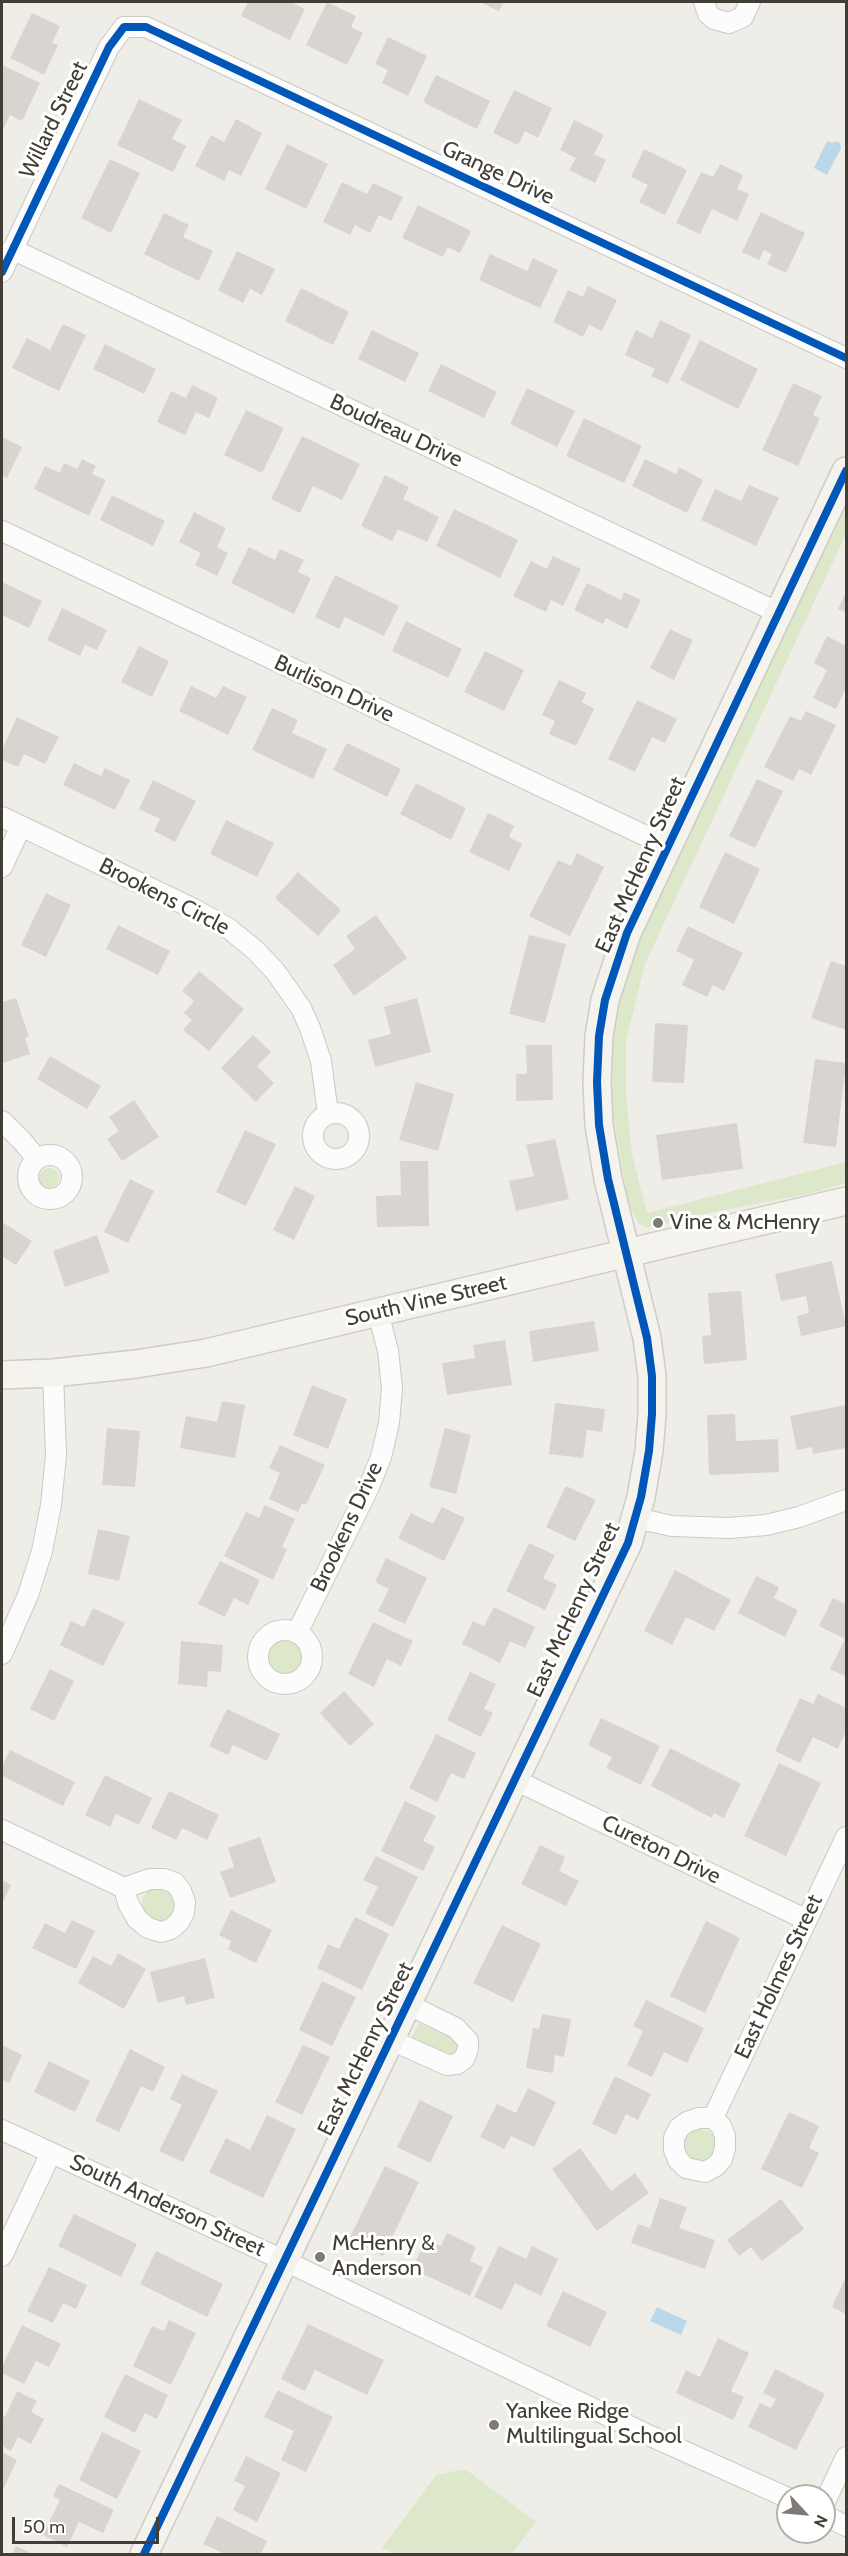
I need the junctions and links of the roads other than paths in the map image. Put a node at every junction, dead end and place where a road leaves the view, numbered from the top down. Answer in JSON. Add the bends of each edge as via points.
{"nodes":[{"id":1,"x":704,"y":2,"type":"edge"},
{"id":2,"x":750,"y":2,"type":"edge"},
{"id":3,"x":132,"y":26,"type":"joint"},
{"id":4,"x":12,"y":249,"type":"junction"},
{"id":5,"x":2,"y":272,"type":"edge"},
{"id":6,"x":846,"y":358,"type":"edge"},
{"id":7,"x":846,"y":471,"type":"edge"},
{"id":8,"x":2,"y":531,"type":"edge"},
{"id":9,"x":779,"y":613,"type":"junction"},
{"id":10,"x":2,"y":817,"type":"edge"},
{"id":11,"x":21,"y":826,"type":"junction"},
{"id":12,"x":667,"y":846,"type":"junction"},
{"id":13,"x":2,"y":867,"type":"edge"},
{"id":14,"x":328,"y":1114,"type":"dead end"},
{"id":15,"x":2,"y":1121,"type":"edge"},
{"id":16,"x":37,"y":1159,"type":"dead end"},
{"id":17,"x":846,"y":1202,"type":"edge"},
{"id":18,"x":627,"y":1254,"type":"junction"},
{"id":19,"x":378,"y":1312,"type":"junction"},
{"id":20,"x":53,"y":1373,"type":"junction"},
{"id":21,"x":2,"y":1375,"type":"edge"},
{"id":22,"x":846,"y":1500,"type":"edge"},
{"id":23,"x":636,"y":1518,"type":"junction"},
{"id":24,"x":297,"y":1633,"type":"dead end"},
{"id":25,"x":2,"y":1654,"type":"edge"},
{"id":26,"x":515,"y":1780,"type":"junction"},
{"id":27,"x":2,"y":1830,"type":"edge"},
{"id":28,"x":846,"y":1837,"type":"edge"},
{"id":29,"x":124,"y":1888,"type":"dead end"},
{"id":30,"x":807,"y":1920,"type":"junction"},
{"id":31,"x":407,"y":2004,"type":"junction"},
{"id":32,"x":391,"y":2040,"type":"junction"},
{"id":33,"x":712,"y":2118,"type":"dead end"},
{"id":34,"x":2,"y":2130,"type":"edge"},
{"id":35,"x":51,"y":2153,"type":"junction"},
{"id":36,"x":2,"y":2256,"type":"edge"},
{"id":37,"x":285,"y":2261,"type":"junction"},
{"id":38,"x":846,"y":2457,"type":"edge"},
{"id":39,"x":833,"y":2484,"type":"edge"},
{"id":40,"x":776,"y":2493,"type":"edge"},
{"id":41,"x":144,"y":2554,"type":"edge"}],
"edges":[{"from":1,"to":2,"type":"street","via":[[708,14],[729,23],[743,17]]},
{"from":3,"to":4,"type":"street","name":"Willard Street","via":[[124,27],[109,47]]},
{"from":3,"to":6,"type":"street","name":"Grange Drive","via":[[146,27]]},
{"from":4,"to":5,"type":"street","name":"Willard Street"},
{"from":4,"to":9,"type":"street","name":"Boudreau Drive"},
{"from":7,"to":9,"type":"street","name":"East McHenry Street"},
{"from":8,"to":12,"type":"street","name":"Burlison Drive"},
{"from":9,"to":12,"type":"street","name":"East McHenry Street"},
{"from":10,"to":11,"type":"street","name":"Brookens Circle"},
{"from":11,"to":13,"type":"street"},
{"from":11,"to":14,"type":"street","name":"Brookens Circle","via":[[194,909],[228,928],[255,950],[294,999],[310,1028],[321,1061]]},
{"from":12,"to":18,"type":"street","name":"East McHenry Street","via":[[614,965],[599,1036],[599,1125]]},
{"from":15,"to":16,"type":"street"},
{"from":17,"to":18,"type":"street","name":"South Vine Street"},
{"from":18,"to":19,"type":"street","name":"South Vine Street"},
{"from":18,"to":23,"type":"street","name":"East McHenry Street","via":[[652,1376],[649,1451]]},
{"from":19,"to":20,"type":"street","name":"South Vine Street","via":[[206,1353]]},
{"from":19,"to":24,"type":"street","name":"Brookens Drive","via":[[392,1388],[381,1457]]},
{"from":20,"to":21,"type":"street","name":"South Vine Street"},
{"from":20,"to":25,"type":"street","via":[[56,1455],[51,1505],[28,1595]]},
{"from":22,"to":23,"type":"street","via":[[766,1525],[672,1526]]},
{"from":23,"to":26,"type":"street","name":"East McHenry Street","via":[[628,1543]]},
{"from":26,"to":30,"type":"street","name":"Cureton Drive"},
{"from":26,"to":31,"type":"street","name":"East McHenry Street"},
{"from":27,"to":29,"type":"street"},
{"from":28,"to":30,"type":"street","name":"East Holmes Street"},
{"from":30,"to":33,"type":"street","name":"East Holmes Street"},
{"from":31,"to":32,"type":"street","name":"East McHenry Street"},
{"from":31,"to":32,"type":"street","name":"East McHenry Street","via":[[456,2028],[468,2041],[464,2059],[447,2065]]},
{"from":32,"to":37,"type":"street","name":"East McHenry Street"},
{"from":34,"to":35,"type":"street","name":"South Anderson Street"},
{"from":35,"to":36,"type":"street"},
{"from":35,"to":37,"type":"street","name":"South Anderson Street"},
{"from":37,"to":40,"type":"street","name":"South Anderson Street"},
{"from":37,"to":41,"type":"street","name":"East McHenry Street"},
{"from":38,"to":39,"type":"street"}]}
